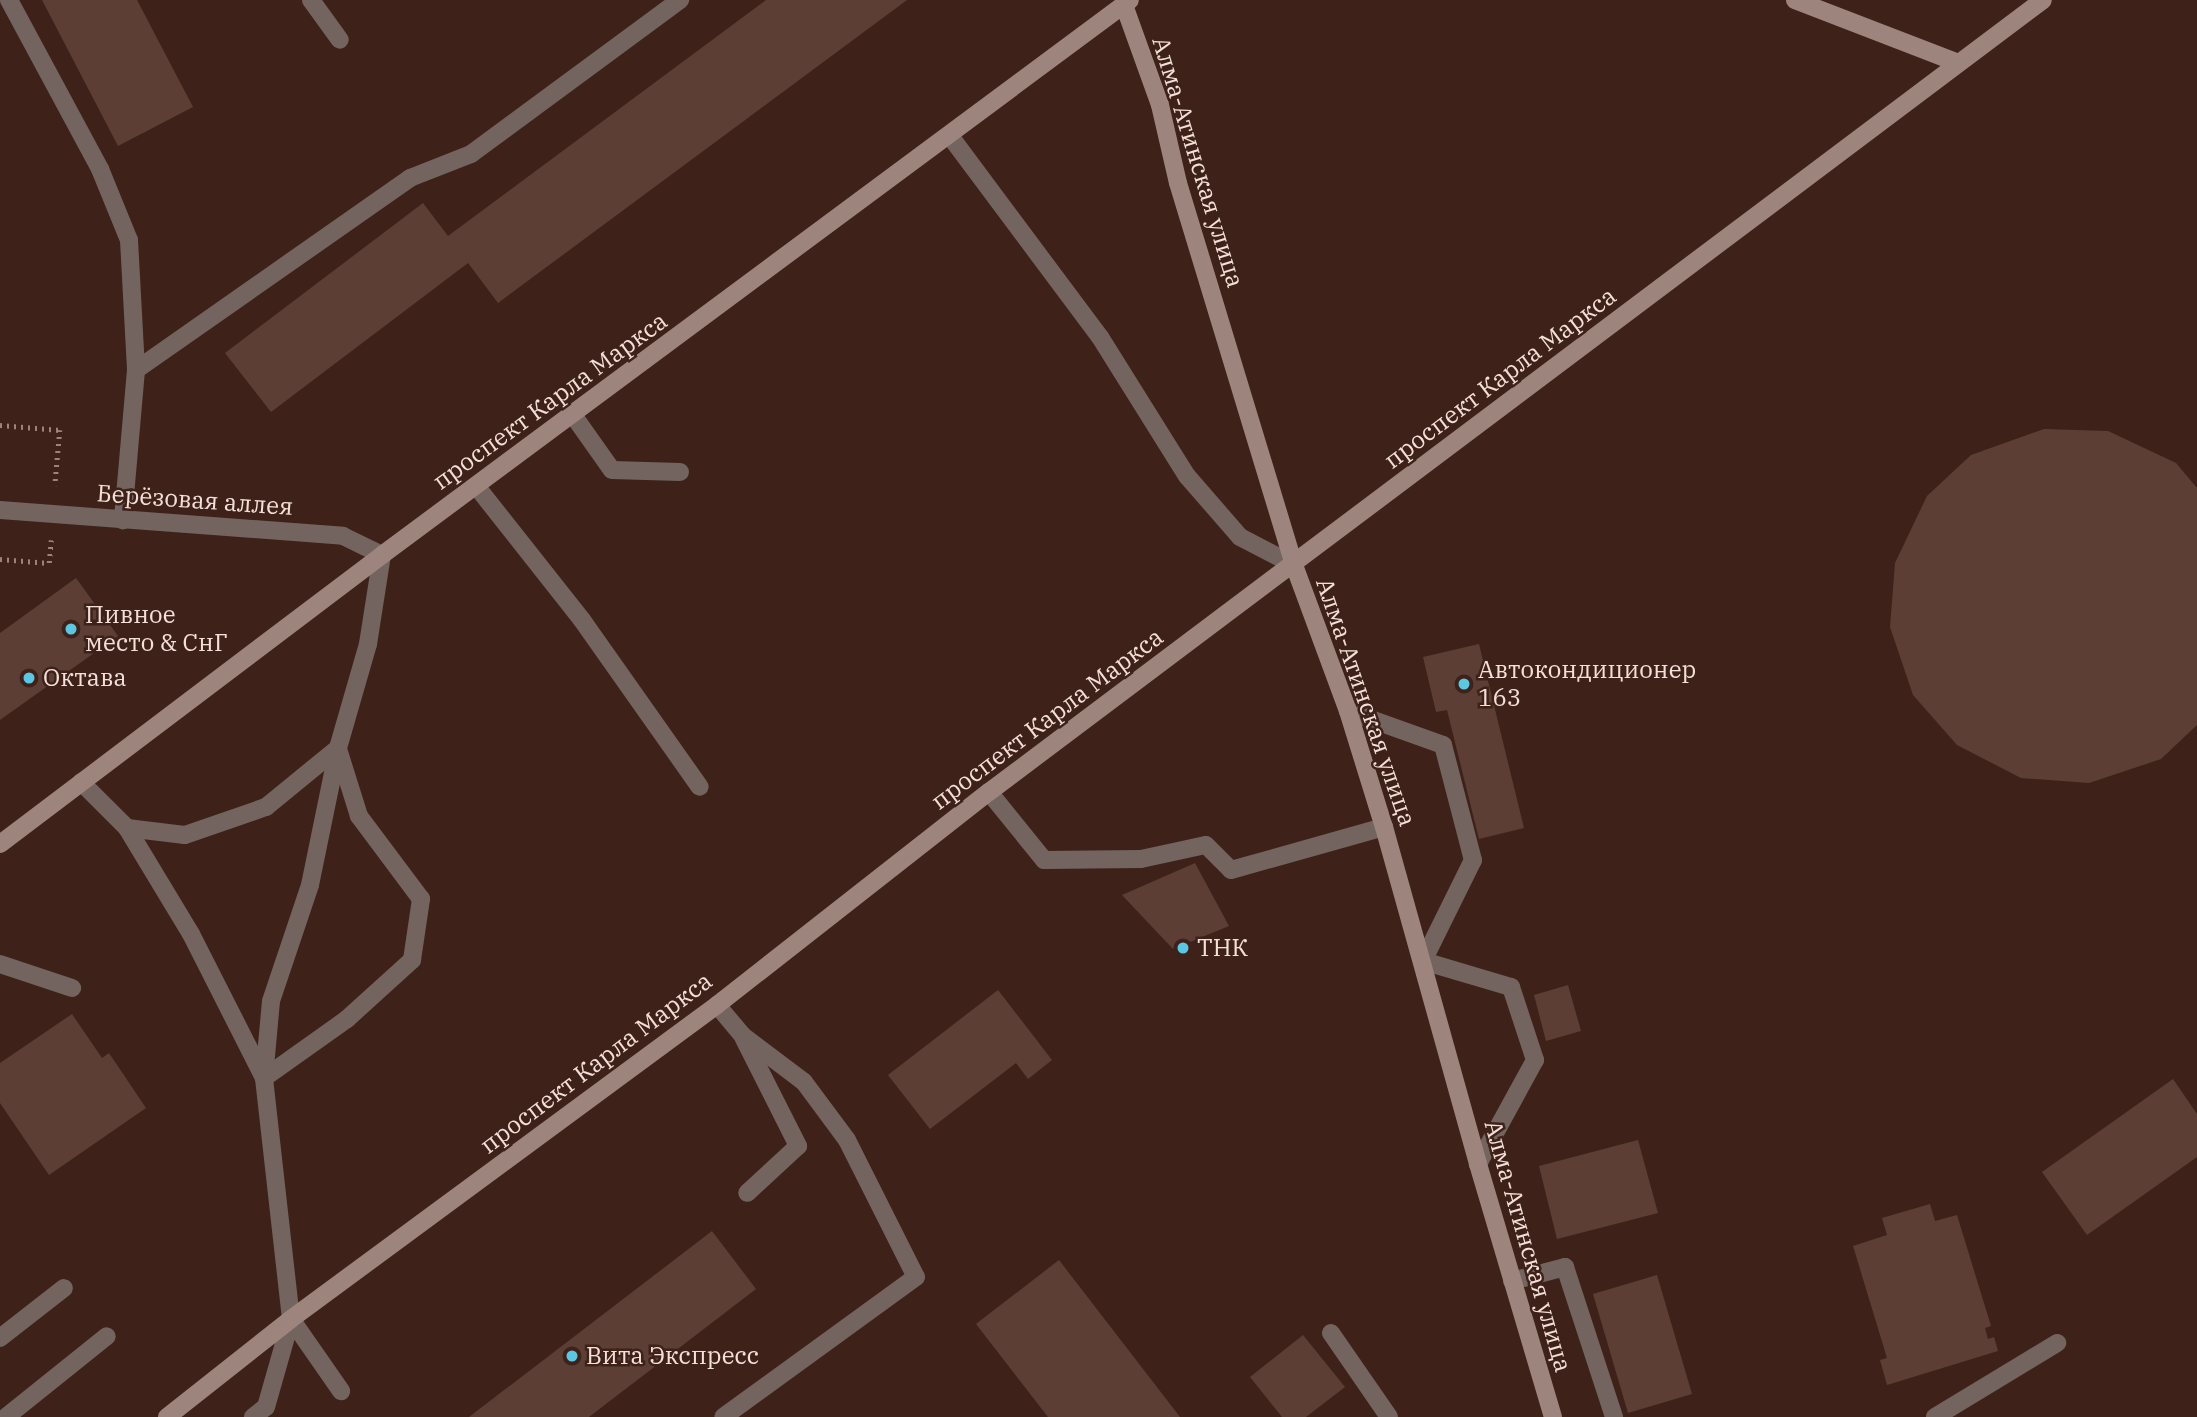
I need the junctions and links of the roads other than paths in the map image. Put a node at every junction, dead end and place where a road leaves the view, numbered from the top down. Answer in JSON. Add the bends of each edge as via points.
{"nodes":[{"id":1,"x":9,"y":0,"type":"edge"},
{"id":2,"x":311,"y":0,"type":"edge"},
{"id":3,"x":680,"y":0,"type":"edge"},
{"id":4,"x":1795,"y":0,"type":"edge"},
{"id":5,"x":2043,"y":0,"type":"edge"},
{"id":6,"x":1127,"y":3,"type":"edge"},
{"id":7,"x":340,"y":40,"type":"dead end"},
{"id":8,"x":1958,"y":63,"type":"junction"},
{"id":9,"x":950,"y":136,"type":"junction"},
{"id":10,"x":136,"y":370,"type":"junction"},
{"id":11,"x":573,"y":415,"type":"junction"},
{"id":12,"x":680,"y":471,"type":"dead end"},
{"id":13,"x":477,"y":487,"type":"junction"},
{"id":14,"x":0,"y":510,"type":"edge"},
{"id":15,"x":122,"y":520,"type":"junction"},
{"id":16,"x":382,"y":555,"type":"junction"},
{"id":17,"x":1294,"y":565,"type":"junction"},
{"id":18,"x":1348,"y":711,"type":"junction"},
{"id":19,"x":338,"y":748,"type":"junction"},
{"id":20,"x":81,"y":782,"type":"junction"},
{"id":21,"x":700,"y":787,"type":"dead end"},
{"id":22,"x":989,"y":792,"type":"junction"},
{"id":23,"x":1384,"y":827,"type":"junction"},
{"id":24,"x":127,"y":828,"type":"junction"},
{"id":25,"x":0,"y":844,"type":"edge"},
{"id":26,"x":1423,"y":961,"type":"junction"},
{"id":27,"x":0,"y":964,"type":"edge"},
{"id":28,"x":72,"y":988,"type":"dead end"},
{"id":29,"x":717,"y":1005,"type":"junction"},
{"id":30,"x":743,"y":1035,"type":"junction"},
{"id":31,"x":264,"y":1078,"type":"junction"},
{"id":32,"x":1478,"y":1164,"type":"junction"},
{"id":33,"x":747,"y":1193,"type":"dead end"},
{"id":34,"x":1512,"y":1281,"type":"junction"},
{"id":35,"x":64,"y":1288,"type":"dead end"},
{"id":36,"x":291,"y":1319,"type":"junction"},
{"id":37,"x":1331,"y":1333,"type":"dead end"},
{"id":38,"x":107,"y":1336,"type":"dead end"},
{"id":39,"x":0,"y":1338,"type":"edge"},
{"id":40,"x":2057,"y":1343,"type":"dead end"},
{"id":41,"x":341,"y":1391,"type":"dead end"},
{"id":42,"x":6,"y":1417,"type":"edge"},
{"id":43,"x":167,"y":1417,"type":"edge"},
{"id":44,"x":253,"y":1417,"type":"edge"},
{"id":45,"x":723,"y":1417,"type":"edge"},
{"id":46,"x":1389,"y":1417,"type":"edge"},
{"id":47,"x":1553,"y":1417,"type":"edge"},
{"id":48,"x":1614,"y":1417,"type":"edge"},
{"id":49,"x":1935,"y":1417,"type":"edge"}],
"edges":[{"from":1,"to":10,"type":"street","via":[[100,169],[128,240]]},
{"from":2,"to":7,"type":"street"},
{"from":3,"to":10,"type":"street","via":[[471,154],[410,178]]},
{"from":4,"to":8,"type":"main road"},
{"from":5,"to":8,"type":"main road","name":"проспект Карла Маркса"},
{"from":6,"to":9,"type":"main road","name":"проспект Карла Маркса"},
{"from":6,"to":17,"type":"main road","name":"Алма-Атинская улица"},
{"from":8,"to":17,"type":"main road","name":"проспект Карла Маркса"},
{"from":9,"to":11,"type":"main road","name":"проспект Карла Маркса"},
{"from":9,"to":17,"type":"street","via":[[1100,337],[1187,476],[1240,537]]},
{"from":10,"to":15,"type":"street"},
{"from":11,"to":12,"type":"street","via":[[612,470]]},
{"from":11,"to":13,"type":"main road","name":"проспект Карла Маркса"},
{"from":13,"to":16,"type":"main road","name":"проспект Карла Маркса"},
{"from":13,"to":21,"type":"street","via":[[582,620]]},
{"from":14,"to":15,"type":"street","name":"Берёзовая аллея"},
{"from":15,"to":16,"type":"street","name":"Берёзовая аллея","via":[[343,536]]},
{"from":16,"to":19,"type":"street","via":[[368,644]]},
{"from":16,"to":20,"type":"main road","name":"проспект Карла Маркса"},
{"from":17,"to":18,"type":"main road","name":"Алма-Атинская улица"},
{"from":17,"to":22,"type":"main road","name":"проспект Карла Маркса"},
{"from":18,"to":23,"type":"main road","name":"Алма-Атинская улица"},
{"from":18,"to":26,"type":"street","via":[[1443,745],[1473,860]]},
{"from":19,"to":24,"type":"street","via":[[266,807],[185,835]]},
{"from":19,"to":31,"type":"street","via":[[310,886],[271,1001]]},
{"from":19,"to":31,"type":"street","via":[[359,816],[421,899],[412,960],[347,1018]]},
{"from":20,"to":24,"type":"street"},
{"from":20,"to":25,"type":"main road","name":"проспект Карла Маркса"},
{"from":22,"to":23,"type":"street","via":[[1044,860],[1141,859],[1206,845],[1231,870]]},
{"from":22,"to":29,"type":"main road","name":"проспект Карла Маркса"},
{"from":23,"to":26,"type":"main road","name":"Алма-Атинская улица"},
{"from":24,"to":31,"type":"street","via":[[191,934]]},
{"from":26,"to":32,"type":"main road","name":"Алма-Атинская улица"},
{"from":26,"to":32,"type":"street","via":[[1511,987],[1535,1060]]},
{"from":27,"to":28,"type":"street"},
{"from":29,"to":30,"type":"street"},
{"from":29,"to":36,"type":"main road","name":"проспект Карла Маркса"},
{"from":30,"to":33,"type":"street","via":[[798,1146]]},
{"from":30,"to":45,"type":"street","via":[[804,1082],[846,1140],[916,1277]]},
{"from":31,"to":36,"type":"street"},
{"from":32,"to":34,"type":"main road","name":"Алма-Атинская улица"},
{"from":34,"to":47,"type":"main road","name":"Алма-Атинская улица"},
{"from":34,"to":48,"type":"street","via":[[1565,1267]]},
{"from":35,"to":39,"type":"street"},
{"from":36,"to":41,"type":"street"},
{"from":36,"to":43,"type":"main road","name":"проспект Карла Маркса"},
{"from":36,"to":44,"type":"street","via":[[266,1407]]},
{"from":37,"to":46,"type":"street"},
{"from":38,"to":42,"type":"street"},
{"from":40,"to":49,"type":"street"}]}
